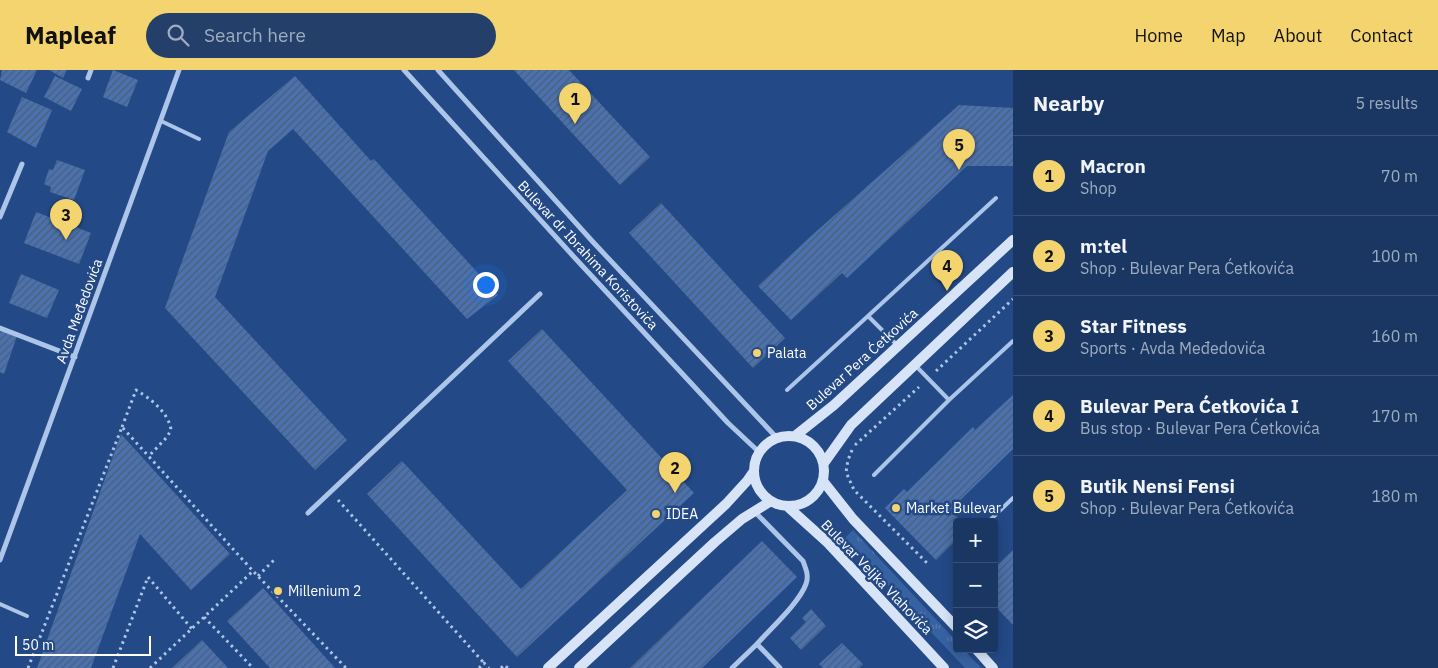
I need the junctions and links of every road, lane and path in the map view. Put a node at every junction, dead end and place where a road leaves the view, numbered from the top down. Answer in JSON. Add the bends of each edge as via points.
{"nodes":[{"id":1,"x":91,"y":70,"type":"edge"},
{"id":2,"x":179,"y":70,"type":"edge"},
{"id":3,"x":404,"y":70,"type":"edge"},
{"id":4,"x":438,"y":70,"type":"edge"},
{"id":5,"x":88,"y":78,"type":"dead end"},
{"id":6,"x":161,"y":121,"type":"junction"},
{"id":7,"x":200,"y":139,"type":"dead end"},
{"id":8,"x":22,"y":164,"type":"dead end"},
{"id":9,"x":996,"y":198,"type":"dead end"},
{"id":10,"x":0,"y":217,"type":"edge"},
{"id":11,"x":1013,"y":240,"type":"edge"},
{"id":12,"x":1013,"y":272,"type":"edge"},
{"id":13,"x":540,"y":294,"type":"dead end"},
{"id":14,"x":1013,"y":299,"type":"edge"},
{"id":15,"x":868,"y":316,"type":"junction"},
{"id":16,"x":0,"y":328,"type":"edge"},
{"id":17,"x":1013,"y":341,"type":"edge"},
{"id":18,"x":898,"y":346,"type":"junction"},
{"id":19,"x":74,"y":357,"type":"junction"},
{"id":20,"x":915,"y":365,"type":"junction"},
{"id":21,"x":935,"y":372,"type":"dead end"},
{"id":22,"x":787,"y":390,"type":"dead end"},
{"id":23,"x":949,"y":400,"type":"junction"},
{"id":24,"x":122,"y":427,"type":"junction"},
{"id":25,"x":795,"y":436,"type":"junction"},
{"id":26,"x":777,"y":438,"type":"junction"},
{"id":27,"x":759,"y":452,"type":"junction"},
{"id":28,"x":149,"y":456,"type":"junction"},
{"id":29,"x":824,"y":463,"type":"junction"},
{"id":30,"x":754,"y":471,"type":"junction"},
{"id":31,"x":874,"y":475,"type":"dead end"},
{"id":32,"x":823,"y":481,"type":"junction"},
{"id":33,"x":330,"y":492,"type":"junction"},
{"id":34,"x":1013,"y":498,"type":"edge"},
{"id":35,"x":771,"y":501,"type":"junction"},
{"id":36,"x":788,"y":506,"type":"junction"},
{"id":37,"x":754,"y":511,"type":"junction"},
{"id":38,"x":308,"y":513,"type":"dead end"},
{"id":39,"x":992,"y":518,"type":"edge"},
{"id":40,"x":276,"y":558,"type":"dead end"},
{"id":41,"x":0,"y":560,"type":"edge"},
{"id":42,"x":253,"y":571,"type":"junction"},
{"id":43,"x":258,"y":576,"type":"junction"},
{"id":44,"x":0,"y":604,"type":"edge"},
{"id":45,"x":27,"y":616,"type":"dead end"},
{"id":46,"x":204,"y":617,"type":"junction"},
{"id":47,"x":953,"y":624,"type":"edge"},
{"id":48,"x":192,"y":628,"type":"junction"},
{"id":49,"x":757,"y":644,"type":"junction"},
{"id":50,"x":980,"y":653,"type":"edge"},
{"id":51,"x":484,"y":663,"type":"junction"},
{"id":52,"x":28,"y":668,"type":"edge"},
{"id":53,"x":113,"y":668,"type":"edge"},
{"id":54,"x":150,"y":668,"type":"edge"},
{"id":55,"x":252,"y":668,"type":"edge"},
{"id":56,"x":346,"y":668,"type":"edge"},
{"id":57,"x":479,"y":668,"type":"edge"},
{"id":58,"x":489,"y":668,"type":"edge"},
{"id":59,"x":501,"y":668,"type":"edge"},
{"id":60,"x":508,"y":668,"type":"edge"},
{"id":61,"x":548,"y":668,"type":"edge"},
{"id":62,"x":579,"y":668,"type":"edge"},
{"id":63,"x":732,"y":668,"type":"edge"},
{"id":64,"x":780,"y":668,"type":"edge"},
{"id":65,"x":944,"y":668,"type":"edge"},
{"id":66,"x":993,"y":668,"type":"edge"}],
"edges":[{"from":1,"to":5,"type":"street"},
{"from":2,"to":6,"type":"street","name":"Avda Međedovića"},
{"from":3,"to":27,"type":"street","name":"Bulevar dr Ibrahima Koristovića","via":[[574,257]]},
{"from":4,"to":26,"type":"street","name":"Bulevar dr Ibrahima Koristovića","via":[[593,242]]},
{"from":6,"to":7,"type":"lane"},
{"from":6,"to":19,"type":"street","name":"Avda Međedovića"},
{"from":8,"to":10,"type":"street"},
{"from":9,"to":15,"type":"lane"},
{"from":11,"to":18,"type":"main road","name":"Bulevar Pera Ćetkovića"},
{"from":12,"to":20,"type":"main road"},
{"from":13,"to":33,"type":"street"},
{"from":14,"to":21,"type":"path"},
{"from":15,"to":18,"type":"lane"},
{"from":15,"to":22,"type":"lane"},
{"from":16,"to":19,"type":"street"},
{"from":17,"to":23,"type":"lane"},
{"from":18,"to":25,"type":"main road","name":"Bulevar Pera Ćetkovića"},
{"from":19,"to":41,"type":"street","name":"Avda Međedovića"},
{"from":20,"to":23,"type":"lane"},
{"from":20,"to":29,"type":"main road","via":[[851,425]]},
{"from":23,"to":31,"type":"lane"},
{"from":24,"to":28,"type":"path"},
{"from":24,"to":28,"type":"path","via":[[136,390],[146,395],[167,418],[171,430]]},
{"from":24,"to":52,"type":"path"},
{"from":25,"to":26,"type":"main road"},
{"from":25,"to":29,"type":"main road","via":[[813,445]]},
{"from":26,"to":27,"type":"main road"},
{"from":27,"to":30,"type":"main road"},
{"from":28,"to":42,"type":"path"},
{"from":29,"to":32,"type":"main road"},
{"from":30,"to":35,"type":"main road","via":[[759,488]]},
{"from":30,"to":61,"type":"main road","via":[[726,504]]},
{"from":32,"to":36,"type":"main road","via":[[814,497]]},
{"from":32,"to":47,"type":"main road","name":"Bulevar Veljka Vlahovića","via":[[853,520]]},
{"from":33,"to":38,"type":"street"},
{"from":33,"to":51,"type":"path"},
{"from":34,"to":39,"type":"lane"},
{"from":35,"to":36,"type":"main road"},
{"from":35,"to":37,"type":"main road"},
{"from":36,"to":65,"type":"main road","name":"Bulevar Veljka Vlahovića"},
{"from":37,"to":49,"type":"street","via":[[802,561],[807,571],[806,583],[798,597]]},
{"from":37,"to":62,"type":"main road","via":[[715,542]]},
{"from":40,"to":43,"type":"path"},
{"from":42,"to":43,"type":"path"},
{"from":42,"to":46,"type":"path"},
{"from":43,"to":56,"type":"path"},
{"from":44,"to":45,"type":"lane"},
{"from":46,"to":48,"type":"path"},
{"from":46,"to":55,"type":"path"},
{"from":48,"to":53,"type":"path","via":[[148,577]]},
{"from":48,"to":54,"type":"path"},
{"from":49,"to":63,"type":"street"},
{"from":49,"to":64,"type":"street"},
{"from":50,"to":66,"type":"main road"},
{"from":51,"to":57,"type":"path"},
{"from":51,"to":58,"type":"path"},
{"from":59,"to":60,"type":"path","via":[[504,665]]}]}
